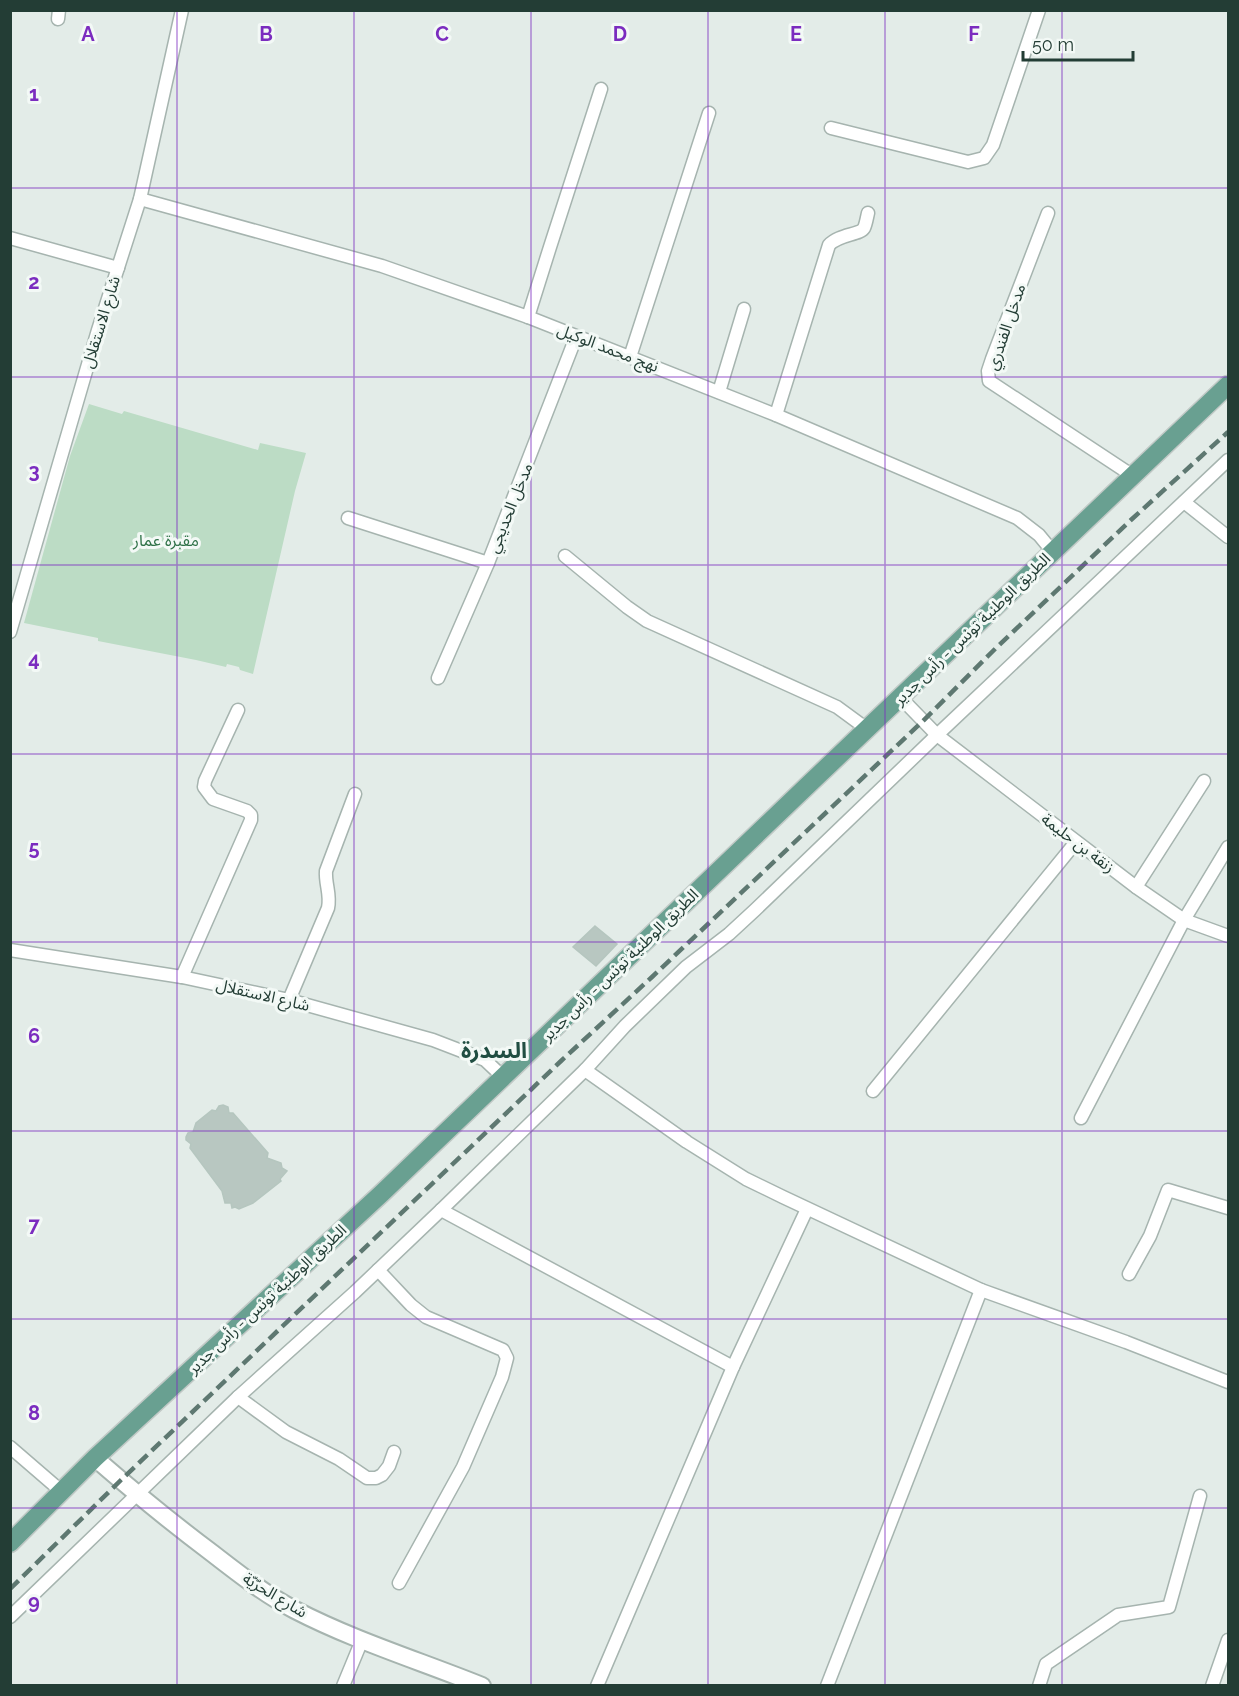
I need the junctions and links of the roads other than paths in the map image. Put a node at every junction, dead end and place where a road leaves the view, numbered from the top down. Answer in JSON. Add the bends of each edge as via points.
{"nodes":[{"id":1,"x":182,"y":10,"type":"edge"},
{"id":2,"x":1039,"y":10,"type":"edge"},
{"id":3,"x":601,"y":89,"type":"dead end"},
{"id":4,"x":709,"y":113,"type":"dead end"},
{"id":5,"x":831,"y":128,"type":"dead end"},
{"id":6,"x":140,"y":199,"type":"junction"},
{"id":7,"x":868,"y":213,"type":"dead end"},
{"id":8,"x":1048,"y":213,"type":"dead end"},
{"id":9,"x":10,"y":238,"type":"edge"},
{"id":10,"x":118,"y":268,"type":"junction"},
{"id":11,"x":744,"y":309,"type":"dead end"},
{"id":12,"x":528,"y":317,"type":"junction"},
{"id":13,"x":576,"y":337,"type":"junction"},
{"id":14,"x":630,"y":357,"type":"junction"},
{"id":15,"x":1228,"y":385,"type":"edge"},
{"id":16,"x":719,"y":392,"type":"junction"},
{"id":17,"x":776,"y":415,"type":"junction"},
{"id":18,"x":1228,"y":460,"type":"edge"},
{"id":19,"x":1132,"y":476,"type":"junction"},
{"id":20,"x":1184,"y":502,"type":"junction"},
{"id":21,"x":348,"y":518,"type":"dead end"},
{"id":22,"x":1228,"y":537,"type":"edge"},
{"id":23,"x":1053,"y":552,"type":"junction"},
{"id":24,"x":565,"y":556,"type":"dead end"},
{"id":25,"x":488,"y":564,"type":"junction"},
{"id":26,"x":12,"y":626,"type":"edge"},
{"id":27,"x":438,"y":678,"type":"dead end"},
{"id":28,"x":900,"y":698,"type":"junction"},
{"id":29,"x":238,"y":710,"type":"dead end"},
{"id":30,"x":867,"y":729,"type":"junction"},
{"id":31,"x":938,"y":735,"type":"junction"},
{"id":32,"x":1204,"y":781,"type":"dead end"},
{"id":33,"x":355,"y":794,"type":"dead end"},
{"id":34,"x":1076,"y":842,"type":"junction"},
{"id":35,"x":1228,"y":847,"type":"edge"},
{"id":36,"x":1136,"y":887,"type":"junction"},
{"id":37,"x":1184,"y":920,"type":"junction"},
{"id":38,"x":1228,"y":936,"type":"edge"},
{"id":39,"x":10,"y":950,"type":"edge"},
{"id":40,"x":182,"y":977,"type":"junction"},
{"id":41,"x":290,"y":1000,"type":"junction"},
{"id":42,"x":585,"y":1070,"type":"junction"},
{"id":43,"x":503,"y":1077,"type":"junction"},
{"id":44,"x":873,"y":1091,"type":"dead end"},
{"id":45,"x":1081,"y":1118,"type":"dead end"},
{"id":46,"x":1228,"y":1208,"type":"edge"},
{"id":47,"x":807,"y":1209,"type":"junction"},
{"id":48,"x":441,"y":1210,"type":"junction"},
{"id":49,"x":378,"y":1270,"type":"junction"},
{"id":50,"x":1129,"y":1274,"type":"dead end"},
{"id":51,"x":981,"y":1290,"type":"junction"},
{"id":52,"x":733,"y":1367,"type":"junction"},
{"id":53,"x":1228,"y":1382,"type":"edge"},
{"id":54,"x":238,"y":1397,"type":"junction"},
{"id":55,"x":10,"y":1447,"type":"edge"},
{"id":56,"x":394,"y":1452,"type":"dead end"},
{"id":57,"x":95,"y":1458,"type":"junction"},
{"id":58,"x":61,"y":1491,"type":"junction"},
{"id":59,"x":137,"y":1494,"type":"junction"},
{"id":60,"x":1200,"y":1496,"type":"dead end"},
{"id":61,"x":10,"y":1543,"type":"edge"},
{"id":62,"x":399,"y":1583,"type":"dead end"},
{"id":63,"x":10,"y":1617,"type":"edge"},
{"id":64,"x":362,"y":1640,"type":"junction"},
{"id":65,"x":1228,"y":1640,"type":"edge"},
{"id":66,"x":463,"y":1682,"type":"edge"},
{"id":67,"x":344,"y":1686,"type":"edge"},
{"id":68,"x":482,"y":1686,"type":"edge"},
{"id":69,"x":597,"y":1686,"type":"edge"},
{"id":70,"x":827,"y":1686,"type":"edge"},
{"id":71,"x":1039,"y":1686,"type":"edge"},
{"id":72,"x":1212,"y":1686,"type":"edge"}],
"edges":[{"from":1,"to":6,"type":"street","name":"شارع الاستقلال"},
{"from":2,"to":5,"type":"street","via":[[993,145],[984,158],[968,162]]},
{"from":3,"to":12,"type":"street"},
{"from":4,"to":14,"type":"street"},
{"from":6,"to":10,"type":"street","name":"شارع الاستقلال"},
{"from":6,"to":12,"type":"street","name":"نهج محمد الوكيل","via":[[382,266]]},
{"from":7,"to":17,"type":"street","via":[[863,229],[834,239],[830,245]]},
{"from":8,"to":19,"type":"street","name":"مدخل الفندري","via":[[992,359],[989,381]]},
{"from":9,"to":10,"type":"street"},
{"from":10,"to":26,"type":"street","name":"شارع الاستقلال"},
{"from":11,"to":16,"type":"street"},
{"from":12,"to":13,"type":"street","name":"نهج محمد الوكيل"},
{"from":13,"to":14,"type":"street","name":"نهج محمد الوكيل"},
{"from":13,"to":25,"type":"street","name":"مدخل الحديجي"},
{"from":14,"to":16,"type":"street","name":"نهج محمد الوكيل"},
{"from":15,"to":19,"type":"main road","name":"الطريق الوطنية تونس - رأس جدير"},
{"from":16,"to":17,"type":"street","name":"نهج محمد الوكيل"},
{"from":17,"to":23,"type":"street","name":"نهج محمد الوكيل","via":[[1017,518]]},
{"from":18,"to":20,"type":"street"},
{"from":19,"to":23,"type":"main road","name":"الطريق الوطنية تونس - رأس جدير"},
{"from":20,"to":22,"type":"street"},
{"from":20,"to":31,"type":"street"},
{"from":21,"to":25,"type":"street"},
{"from":23,"to":28,"type":"main road","name":"الطريق الوطنية تونس - رأس جدير"},
{"from":24,"to":30,"type":"street","via":[[660,629],[837,707]]},
{"from":25,"to":27,"type":"street","name":"مدخل الحديجي"},
{"from":28,"to":30,"type":"main road","name":"الطريق الوطنية تونس - رأس جدير"},
{"from":28,"to":31,"type":"street","name":"زنقة بن حليمة"},
{"from":29,"to":40,"type":"street","via":[[204,787],[213,799],[247,811],[251,820]]},
{"from":30,"to":43,"type":"main road","name":"الطريق الوطنية تونس - رأس جدير"},
{"from":31,"to":34,"type":"street","name":"زنقة بن حليمة"},
{"from":31,"to":42,"type":"street","via":[[729,934],[686,967]]},
{"from":32,"to":36,"type":"street"},
{"from":33,"to":41,"type":"street","via":[[326,871],[328,908]]},
{"from":34,"to":36,"type":"street","name":"زنقة بن حليمة"},
{"from":34,"to":44,"type":"street"},
{"from":35,"to":37,"type":"street"},
{"from":36,"to":37,"type":"street","name":"زنقة بن حليمة"},
{"from":37,"to":38,"type":"street","name":"زنقة بن حليمة"},
{"from":37,"to":45,"type":"street"},
{"from":39,"to":40,"type":"street","name":"شارع الاستقلال"},
{"from":40,"to":41,"type":"street","name":"شارع الاستقلال"},
{"from":41,"to":43,"type":"street","name":"شارع الاستقلال","via":[[433,1040],[484,1060]]},
{"from":42,"to":47,"type":"street","via":[[746,1179]]},
{"from":42,"to":48,"type":"street"},
{"from":43,"to":57,"type":"main road","name":"الطريق الوطنية تونس - رأس جدير"},
{"from":46,"to":50,"type":"street","via":[[1168,1190],[1150,1236]]},
{"from":47,"to":51,"type":"street"},
{"from":47,"to":52,"type":"street"},
{"from":48,"to":49,"type":"street"},
{"from":48,"to":52,"type":"street"},
{"from":49,"to":54,"type":"street"},
{"from":49,"to":62,"type":"street","via":[[426,1317],[503,1350],[507,1358],[463,1467]]},
{"from":51,"to":53,"type":"street"},
{"from":51,"to":70,"type":"street"},
{"from":52,"to":69,"type":"street"},
{"from":54,"to":56,"type":"street","via":[[286,1432],[367,1478],[382,1475]]},
{"from":54,"to":59,"type":"street"},
{"from":55,"to":58,"type":"street"},
{"from":57,"to":58,"type":"main road","name":"الطريق الوطنية تونس - رأس جدير"},
{"from":57,"to":59,"type":"street","name":"شارع الحرّيّة"},
{"from":58,"to":61,"type":"main road","name":"الطريق الوطنية تونس - رأس جدير"},
{"from":59,"to":63,"type":"street"},
{"from":59,"to":64,"type":"street","name":"شارع الحرّيّة","via":[[265,1592]]},
{"from":60,"to":71,"type":"street","via":[[1169,1607],[1118,1615],[1046,1664]]},
{"from":64,"to":66,"type":"street","name":"شارع الحرّيّة"},
{"from":64,"to":67,"type":"street"},
{"from":65,"to":72,"type":"street"},
{"from":66,"to":68,"type":"street","name":"شارع الحرّيّة"}]}
